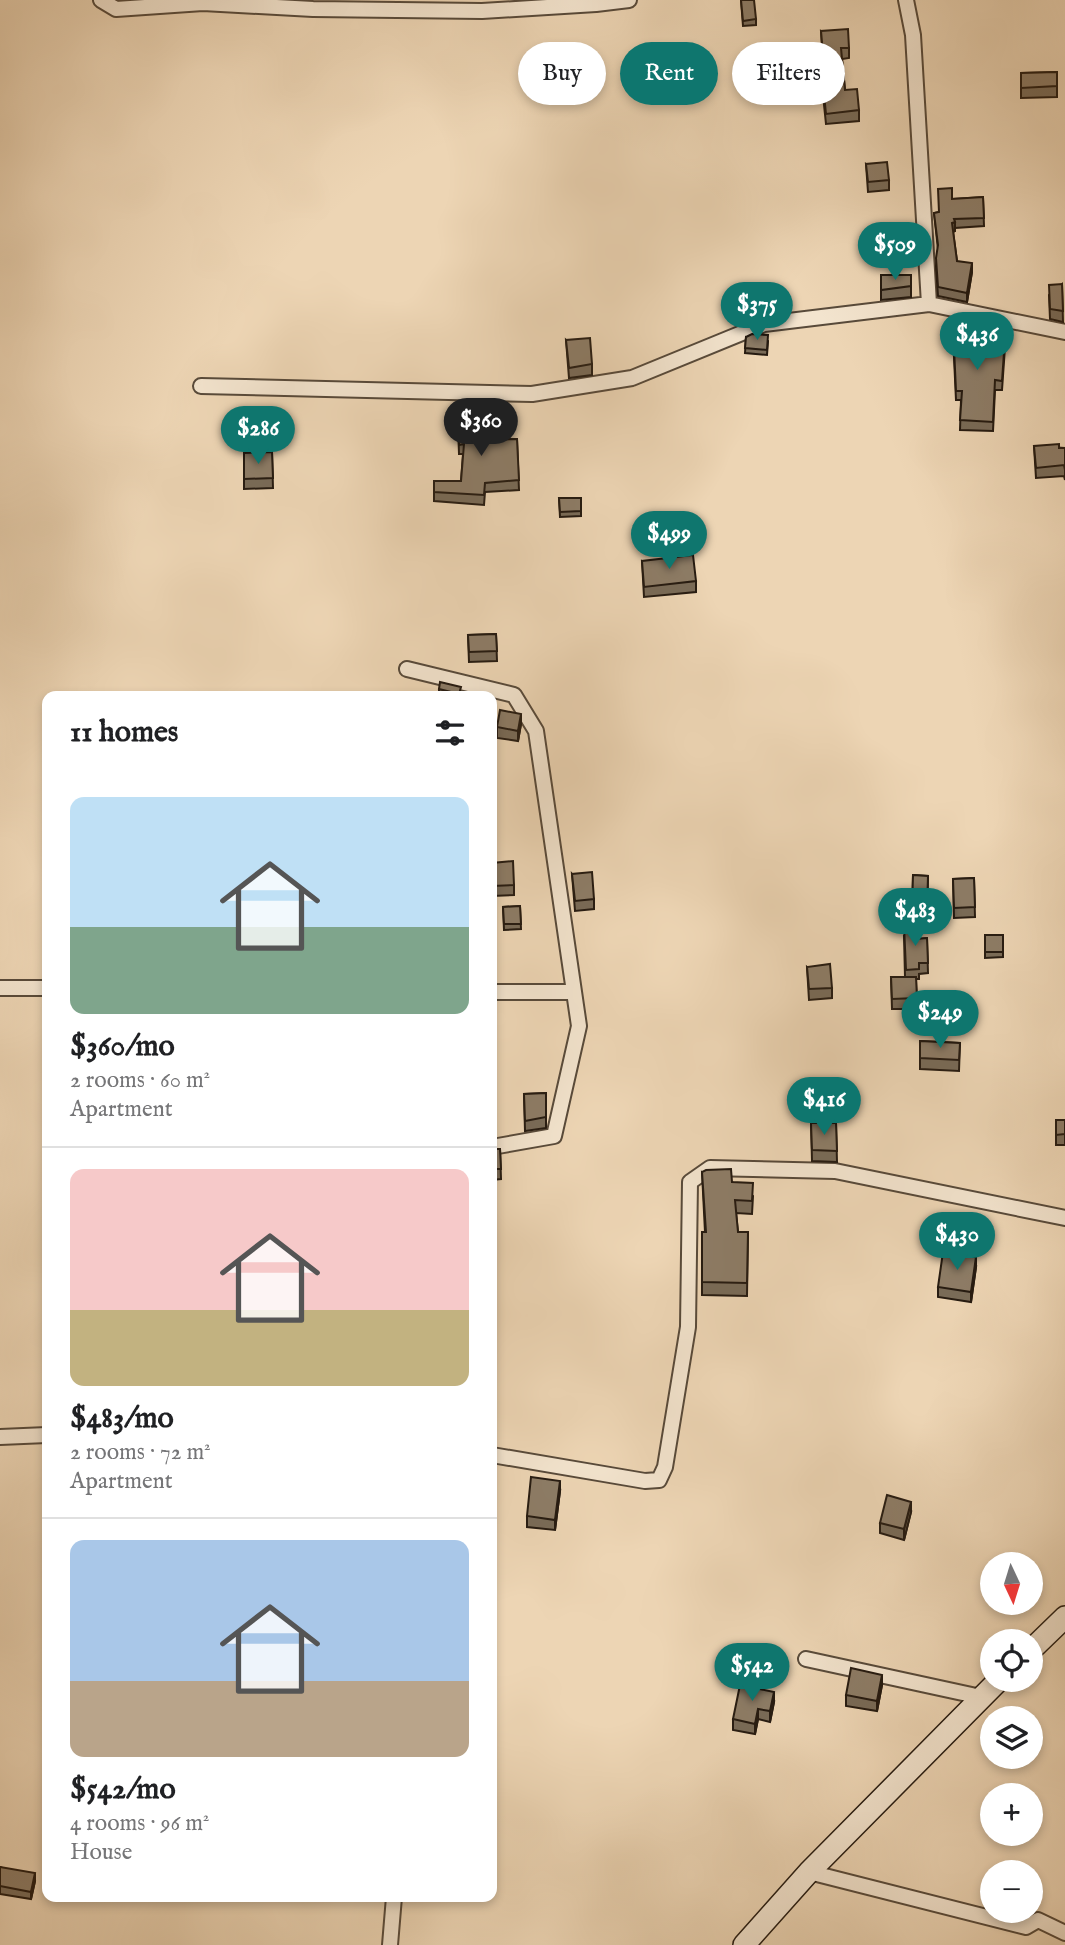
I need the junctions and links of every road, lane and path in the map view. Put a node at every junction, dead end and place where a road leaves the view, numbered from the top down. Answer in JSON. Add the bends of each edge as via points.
{"nodes":[{"id":1,"x":101,"y":0,"type":"edge"},
{"id":2,"x":629,"y":0,"type":"edge"},
{"id":3,"x":906,"y":0,"type":"edge"},
{"id":4,"x":929,"y":304,"type":"junction"},
{"id":5,"x":1065,"y":332,"type":"edge"},
{"id":6,"x":201,"y":386,"type":"dead end"},
{"id":7,"x":407,"y":668,"type":"dead end"},
{"id":8,"x":0,"y":988,"type":"edge"},
{"id":9,"x":42,"y":988,"type":"edge"},
{"id":10,"x":497,"y":992,"type":"edge"},
{"id":11,"x":574,"y":992,"type":"junction"},
{"id":12,"x":497,"y":1146,"type":"edge"},
{"id":13,"x":1065,"y":1218,"type":"edge"},
{"id":14,"x":42,"y":1435,"type":"edge"},
{"id":15,"x":0,"y":1437,"type":"edge"},
{"id":16,"x":497,"y":1456,"type":"edge"},
{"id":17,"x":1065,"y":1617,"type":"edge"},
{"id":18,"x":1043,"y":1638,"type":"edge"},
{"id":19,"x":806,"y":1659,"type":"dead end"},
{"id":20,"x":986,"y":1692,"type":"edge"},
{"id":21,"x":981,"y":1697,"type":"junction"},
{"id":22,"x":809,"y":1872,"type":"junction"},
{"id":23,"x":394,"y":1902,"type":"edge"},
{"id":24,"x":1065,"y":1933,"type":"edge"},
{"id":25,"x":390,"y":1945,"type":"edge"},
{"id":26,"x":744,"y":1945,"type":"edge"}],
"edges":[{"from":1,"to":2,"type":"street","via":[[116,9],[203,3],[482,11]]},
{"from":3,"to":4,"type":"street","via":[[913,35]]},
{"from":4,"to":5,"type":"street"},
{"from":4,"to":6,"type":"street","via":[[764,324],[632,378],[532,394]]},
{"from":7,"to":11,"type":"street","via":[[514,695],[536,731]]},
{"from":8,"to":9,"type":"street"},
{"from":10,"to":11,"type":"street"},
{"from":11,"to":12,"type":"street","via":[[579,1026],[554,1136]]},
{"from":13,"to":16,"type":"street","via":[[835,1171],[710,1168],[690,1182],[688,1327],[659,1480]]},
{"from":14,"to":15,"type":"street"},
{"from":17,"to":18,"type":"main road"},
{"from":19,"to":21,"type":"street"},
{"from":20,"to":21,"type":"main road"},
{"from":21,"to":22,"type":"main road"},
{"from":22,"to":24,"type":"street","via":[[1026,1927],[1038,1920]]},
{"from":22,"to":26,"type":"main road"},
{"from":23,"to":25,"type":"street"}]}
